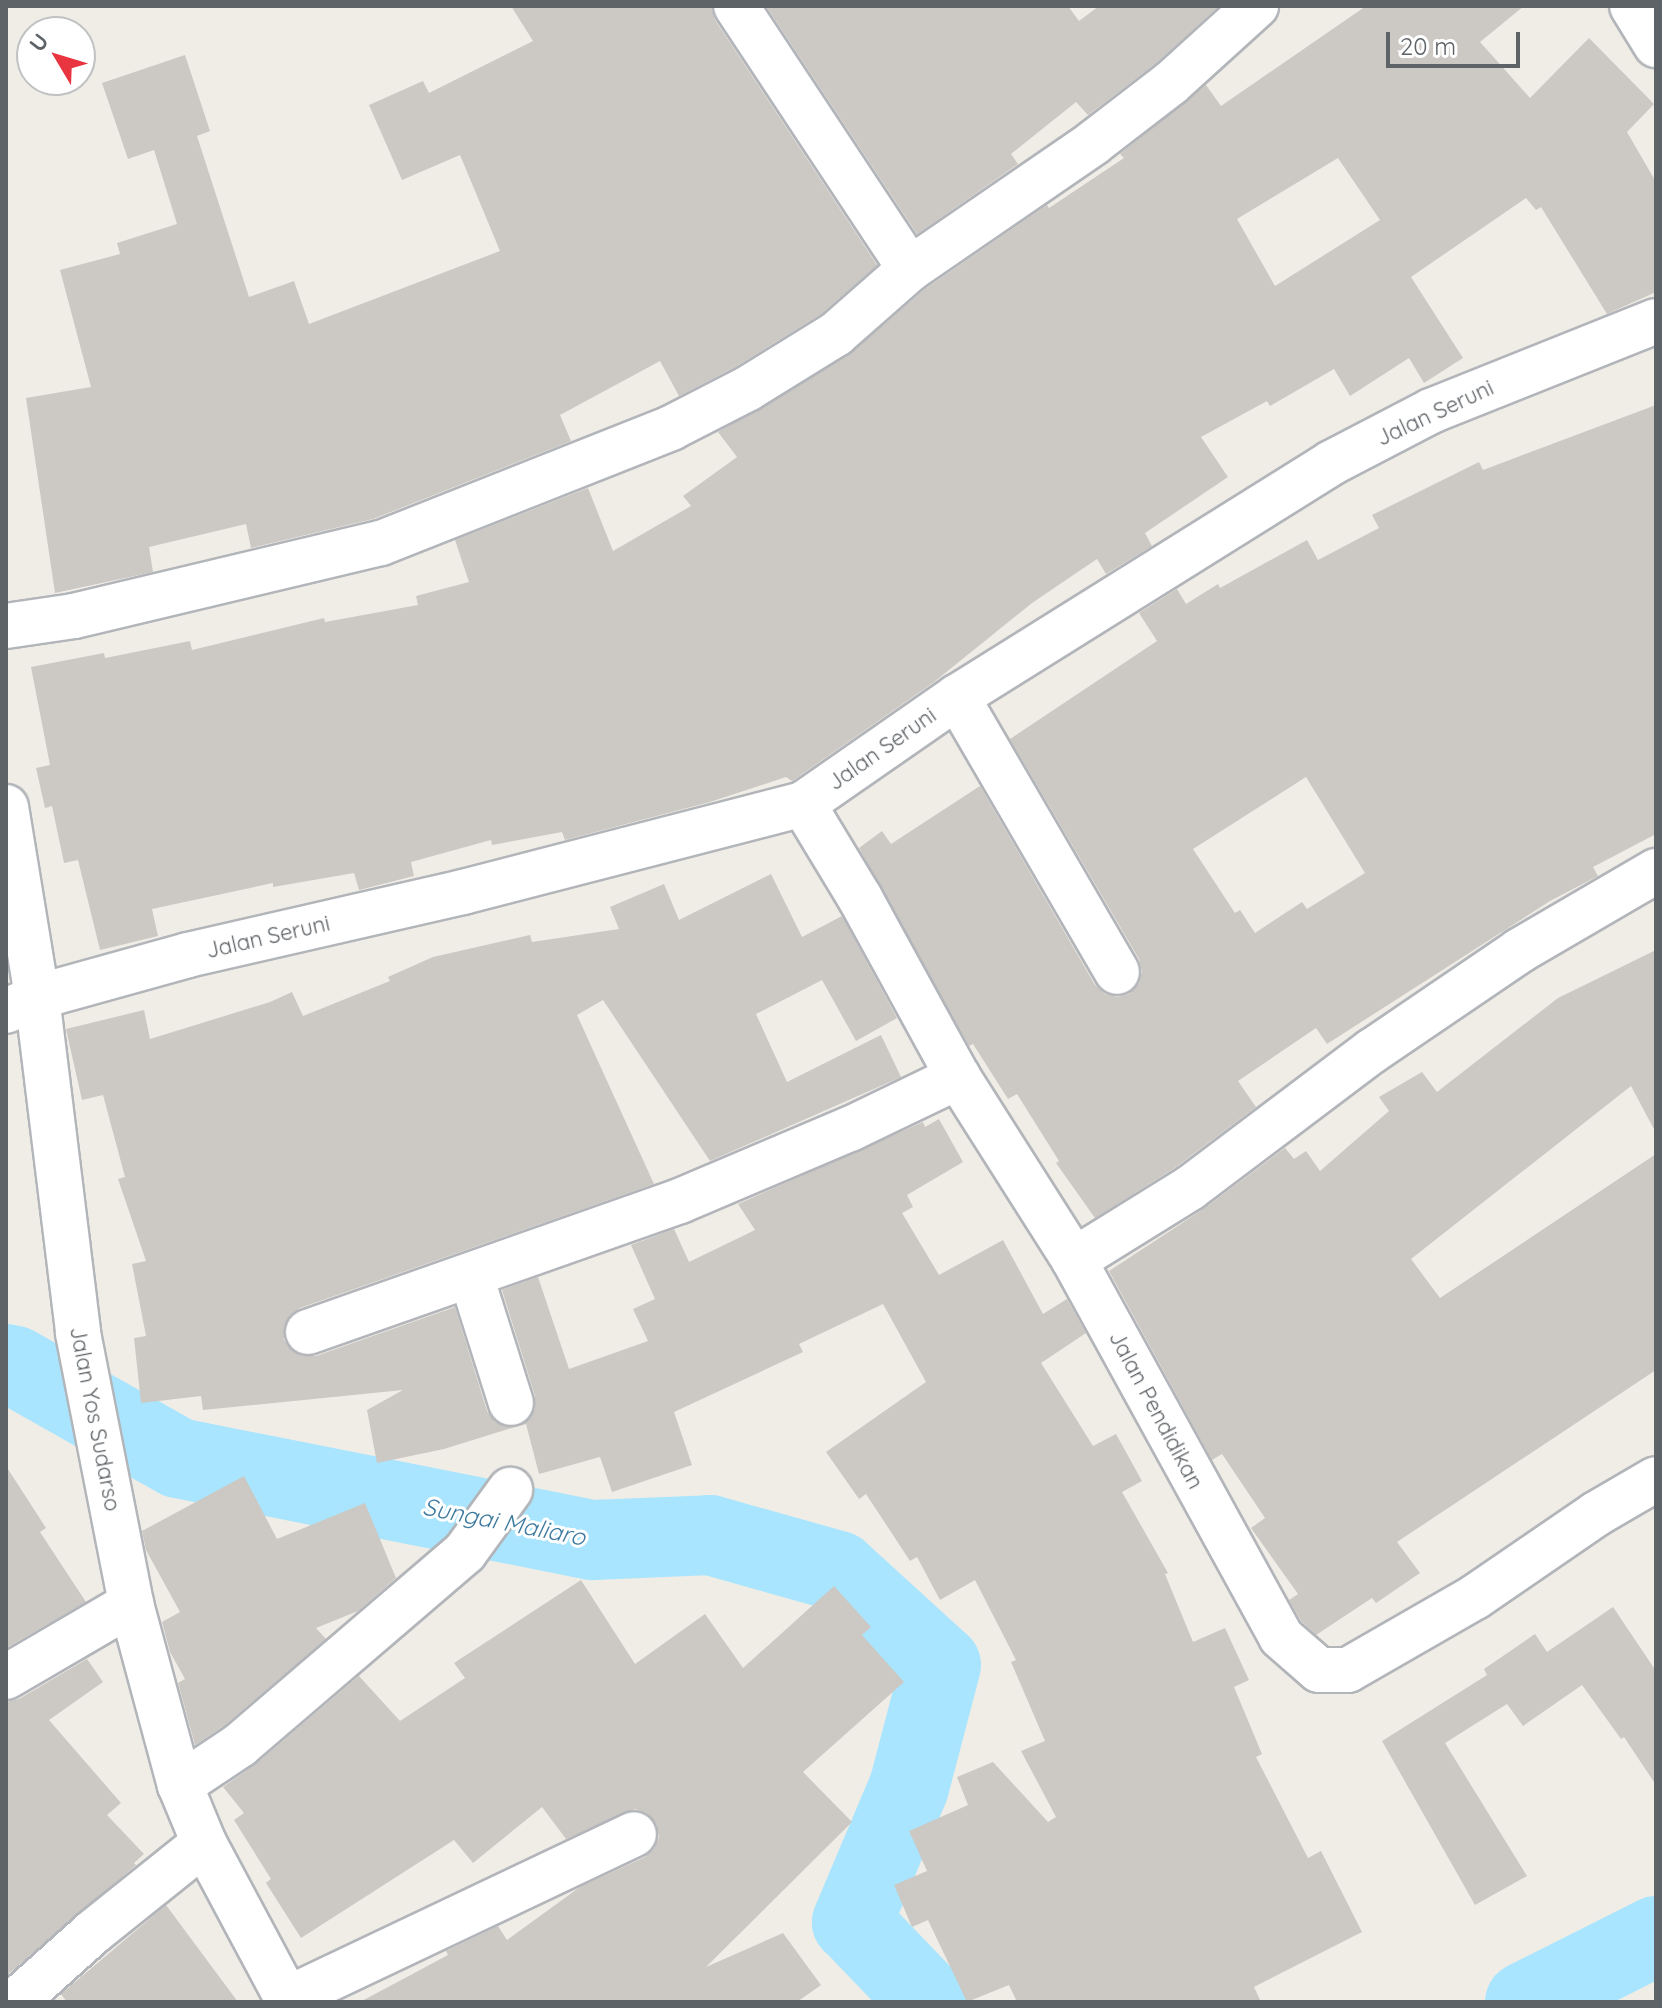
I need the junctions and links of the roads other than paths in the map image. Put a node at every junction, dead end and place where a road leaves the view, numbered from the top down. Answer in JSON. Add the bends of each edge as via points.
{"nodes":[{"id":1,"x":736,"y":6,"type":"edge"},
{"id":2,"x":1256,"y":6,"type":"edge"},
{"id":3,"x":1632,"y":6,"type":"edge"},
{"id":4,"x":1656,"y":45,"type":"edge"},
{"id":5,"x":910,"y":269,"type":"junction"},
{"id":6,"x":1656,"y":321,"type":"edge"},
{"id":7,"x":6,"y":626,"type":"edge"},
{"id":8,"x":957,"y":697,"type":"junction"},
{"id":9,"x":803,"y":804,"type":"junction"},
{"id":10,"x":6,"y":807,"type":"edge"},
{"id":11,"x":1656,"y":871,"type":"edge"},
{"id":12,"x":1117,"y":972,"type":"dead end"},
{"id":13,"x":21,"y":1004,"type":"edge"},
{"id":14,"x":958,"y":1077,"type":"junction"},
{"id":15,"x":1074,"y":1260,"type":"junction"},
{"id":16,"x":471,"y":1276,"type":"junction"},
{"id":17,"x":308,"y":1332,"type":"dead end"},
{"id":18,"x":511,"y":1403,"type":"dead end"},
{"id":19,"x":1656,"y":1479,"type":"edge"},
{"id":20,"x":510,"y":1490,"type":"dead end"},
{"id":21,"x":131,"y":1604,"type":"junction"},
{"id":22,"x":6,"y":1677,"type":"edge"},
{"id":23,"x":180,"y":1785,"type":"junction"},
{"id":24,"x":634,"y":1834,"type":"dead end"},
{"id":25,"x":204,"y":1843,"type":"junction"},
{"id":26,"x":288,"y":2000,"type":"edge"},
{"id":27,"x":15,"y":2002,"type":"edge"}],
"edges":[{"from":1,"to":5,"type":"street"},
{"from":2,"to":5,"type":"street","via":[[1171,83],[1093,143]]},
{"from":3,"to":4,"type":"street"},
{"from":5,"to":7,"type":"street","via":[[836,334],[747,389],[671,428],[474,507],[381,543],[88,613]]},
{"from":6,"to":8,"type":"street","name":"Jalan Seruni","via":[[1431,411],[1331,463]]},
{"from":8,"to":9,"type":"street","name":"Jalan Seruni"},
{"from":8,"to":12,"type":"street"},
{"from":9,"to":13,"type":"street","name":"Jalan Seruni","via":[[463,892],[188,955]]},
{"from":9,"to":14,"type":"street","name":"Jalan Pendidikan"},
{"from":10,"to":13,"type":"street","name":"Jalan Yos Sudarso"},
{"from":11,"to":15,"type":"street","via":[[1519,951],[1372,1051],[1190,1188]]},
{"from":13,"to":21,"type":"street","name":"Jalan Yos Sudarso"},
{"from":14,"to":15,"type":"street","name":"Jalan Pendidikan"},
{"from":14,"to":16,"type":"street","via":[[680,1201]]},
{"from":15,"to":19,"type":"street","name":"Jalan Pendidikan","via":[[1281,1637],[1319,1670],[1348,1670],[1475,1597]]},
{"from":16,"to":17,"type":"street"},
{"from":16,"to":18,"type":"street"},
{"from":20,"to":23,"type":"street","via":[[465,1552],[240,1745]]},
{"from":21,"to":22,"type":"street"},
{"from":21,"to":23,"type":"street","name":"Jalan Yos Sudarso"},
{"from":23,"to":25,"type":"street","name":"Jalan Yos Sudarso"},
{"from":24,"to":26,"type":"street"},
{"from":25,"to":26,"type":"street","name":"Jalan Yos Sudarso"},
{"from":25,"to":27,"type":"street"}]}
